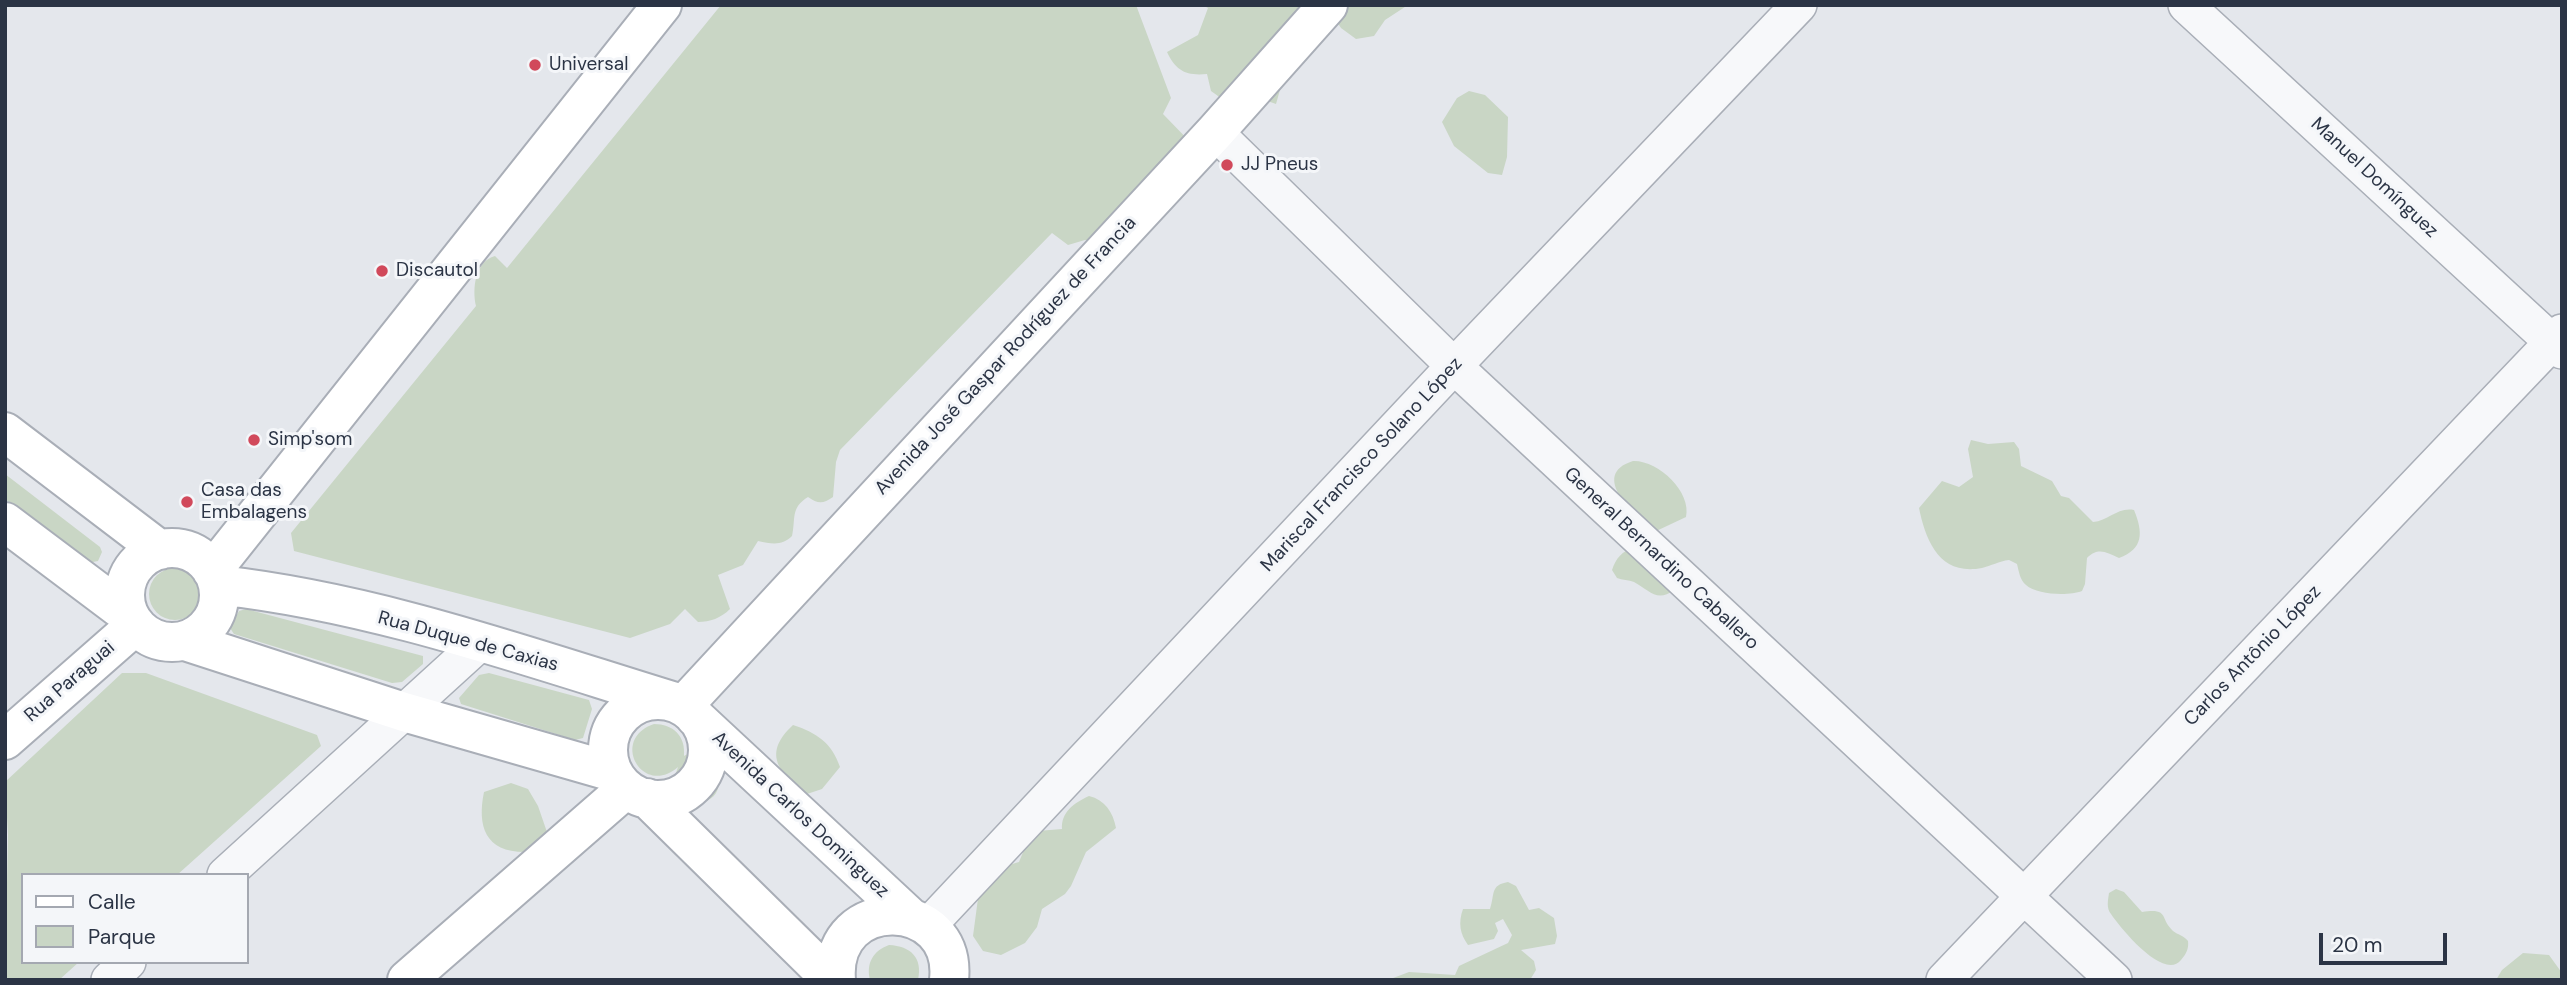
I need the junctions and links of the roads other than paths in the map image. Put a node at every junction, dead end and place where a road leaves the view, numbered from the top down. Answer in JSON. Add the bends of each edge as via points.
{"nodes":[{"id":1,"x":663,"y":5,"type":"edge"},
{"id":2,"x":1328,"y":5,"type":"edge"},
{"id":3,"x":1799,"y":5,"type":"edge"},
{"id":4,"x":2186,"y":5,"type":"edge"},
{"id":5,"x":1215,"y":132,"type":"junction"},
{"id":6,"x":2559,"y":342,"type":"edge"},
{"id":7,"x":1454,"y":366,"type":"junction"},
{"id":8,"x":5,"y":432,"type":"edge"},
{"id":9,"x":5,"y":522,"type":"edge"},
{"id":10,"x":160,"y":550,"type":"junction"},
{"id":11,"x":215,"y":578,"type":"junction"},
{"id":12,"x":133,"y":620,"type":"junction"},
{"id":13,"x":185,"y":641,"type":"junction"},
{"id":14,"x":481,"y":642,"type":"junction"},
{"id":15,"x":682,"y":707,"type":"junction"},
{"id":16,"x":404,"y":712,"type":"junction"},
{"id":17,"x":5,"y":740,"type":"edge"},
{"id":18,"x":629,"y":786,"type":"junction"},
{"id":19,"x":227,"y":873,"type":"edge"},
{"id":20,"x":2023,"y":896,"type":"junction"},
{"id":21,"x":919,"y":922,"type":"junction"},
{"id":22,"x":126,"y":964,"type":"edge"},
{"id":23,"x":955,"y":973,"type":"edge"},
{"id":24,"x":109,"y":980,"type":"edge"},
{"id":25,"x":407,"y":980,"type":"edge"},
{"id":26,"x":834,"y":980,"type":"edge"},
{"id":27,"x":1944,"y":980,"type":"edge"},
{"id":28,"x":2114,"y":980,"type":"edge"}],
"edges":[{"from":1,"to":11,"type":"main road"},
{"from":2,"to":5,"type":"main road","name":"Avenida José Gaspar Rodríguez de Francia"},
{"from":3,"to":7,"type":"street","name":"Mariscal Francisco Solano López"},
{"from":4,"to":6,"type":"street","name":"Manuel Domínguez"},
{"from":5,"to":7,"type":"street","name":"General Bernardino Caballero"},
{"from":5,"to":15,"type":"main road","name":"Avenida José Gaspar Rodríguez de Francia"},
{"from":6,"to":20,"type":"street","name":"Carlos Antônio López"},
{"from":7,"to":20,"type":"street","name":"General Bernardino Caballero"},
{"from":7,"to":21,"type":"street","name":"Mariscal Francisco Solano López"},
{"from":8,"to":10,"type":"main road"},
{"from":9,"to":12,"type":"main road"},
{"from":10,"to":11,"type":"main road","via":[[192,553]]},
{"from":10,"to":12,"type":"main road","via":[[141,560],[131,572],[126,586]]},
{"from":11,"to":13,"type":"main road","via":[[215,615],[203,631]]},
{"from":11,"to":14,"type":"main road","name":"Rua Duque de Caxias"},
{"from":12,"to":13,"type":"main road","via":[[158,640]]},
{"from":12,"to":17,"type":"main road","name":"Rua Paraguai"},
{"from":13,"to":16,"type":"main road"},
{"from":14,"to":15,"type":"main road","name":"Rua Duque de Caxias"},
{"from":14,"to":16,"type":"street"},
{"from":15,"to":18,"type":"main road","via":[[649,700],[623,713],[614,725],[608,740]]},
{"from":15,"to":18,"type":"main road","via":[[705,733],[708,747],[701,775],[678,796]]},
{"from":15,"to":21,"type":"main road","name":"Avenida Carlos Dominguez"},
{"from":16,"to":18,"type":"main road"},
{"from":16,"to":19,"type":"street"},
{"from":18,"to":25,"type":"main road"},
{"from":18,"to":26,"type":"main road"},
{"from":20,"to":27,"type":"street","name":"Carlos Antônio López"},
{"from":20,"to":28,"type":"street","name":"General Bernardino Caballero"},
{"from":21,"to":23,"type":"main road","name":"Avenida Carlos Dominguez","via":[[943,945]]},
{"from":21,"to":26,"type":"main road","via":[[880,915],[863,922],[839,948]]},
{"from":22,"to":24,"type":"street"}]}
